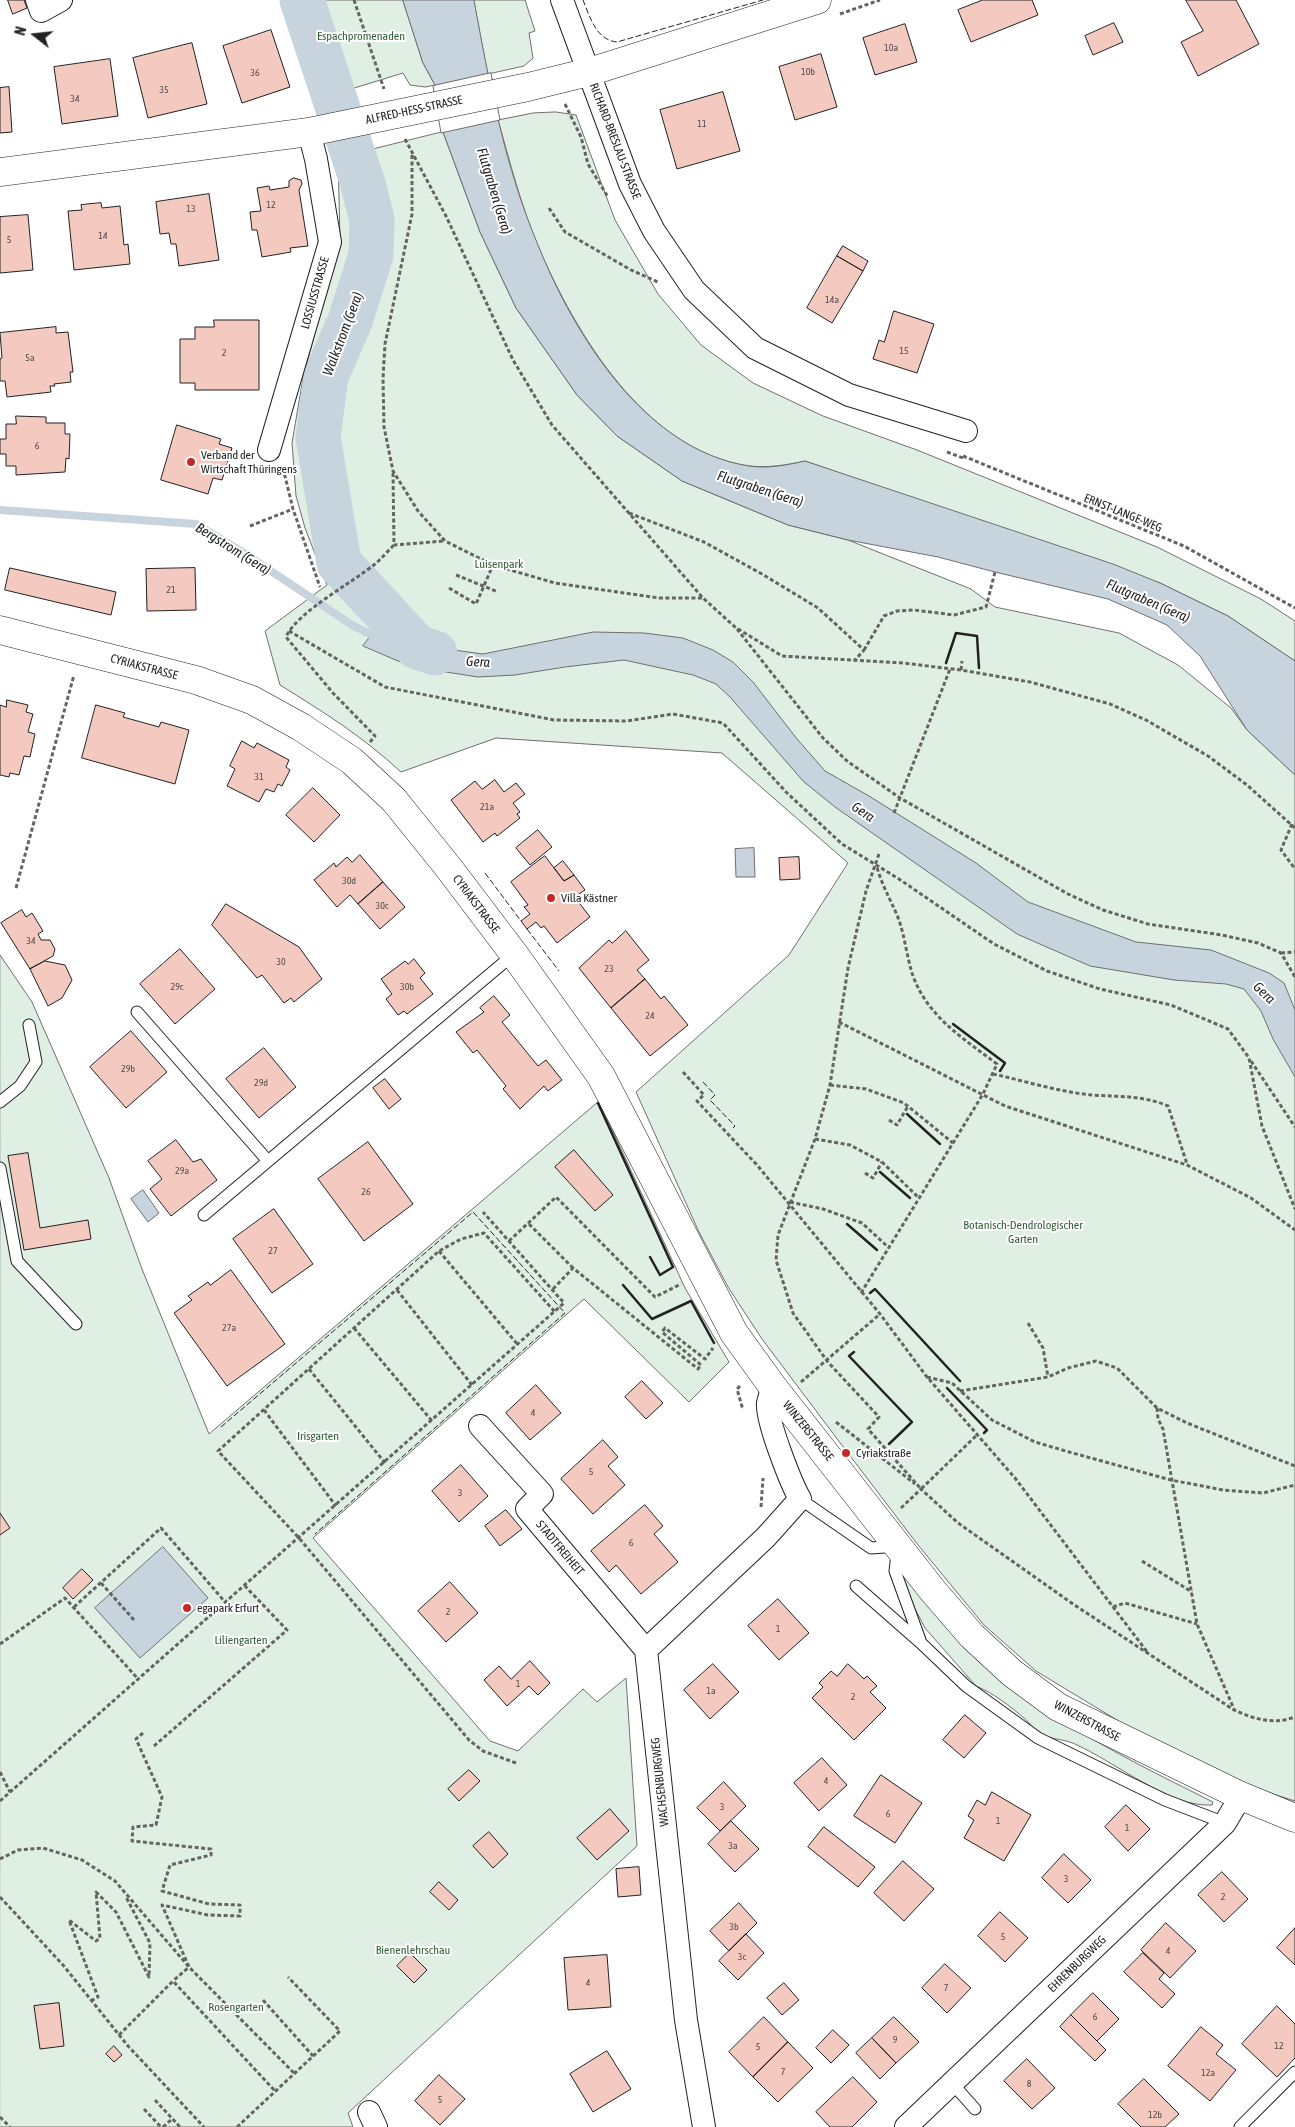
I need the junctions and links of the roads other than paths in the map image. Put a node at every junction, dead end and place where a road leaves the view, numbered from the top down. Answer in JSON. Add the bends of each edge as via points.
{"nodes":[{"id":1,"x":38,"y":0,"type":"edge"},
{"id":2,"x":61,"y":0,"type":"edge"},
{"id":3,"x":562,"y":0,"type":"edge"},
{"id":4,"x":817,"y":0,"type":"edge"},
{"id":5,"x":589,"y":72,"type":"junction"},
{"id":6,"x":314,"y":131,"type":"junction"},
{"id":7,"x":0,"y":172,"type":"edge"},
{"id":8,"x":966,"y":432,"type":"road end"},
{"id":9,"x":269,"y":450,"type":"road end"},
{"id":10,"x":0,"y":630,"type":"edge"},
{"id":11,"x":514,"y":954,"type":"junction"},
{"id":12,"x":137,"y":1012,"type":"dead end"},
{"id":13,"x":29,"y":1025,"type":"dead end"},
{"id":14,"x":0,"y":1102,"type":"edge"},
{"id":15,"x":268,"y":1161,"type":"junction"},
{"id":16,"x":0,"y":1168,"type":"edge"},
{"id":17,"x":204,"y":1216,"type":"dead end"},
{"id":18,"x":76,"y":1324,"type":"dead end"},
{"id":19,"x":783,"y":1388,"type":"junction"},
{"id":20,"x":480,"y":1426,"type":"dead end"},
{"id":21,"x":800,"y":1499,"type":"junction"},
{"id":22,"x":898,"y":1546,"type":"junction"},
{"id":23,"x":856,"y":1586,"type":"dead end"},
{"id":24,"x":921,"y":1643,"type":"junction"},
{"id":25,"x":646,"y":1650,"type":"junction"},
{"id":26,"x":1240,"y":1796,"type":"junction"},
{"id":27,"x":1295,"y":1818,"type":"edge"},
{"id":28,"x":1225,"y":1822,"type":"junction"},
{"id":29,"x":1295,"y":2072,"type":"edge"},
{"id":30,"x":952,"y":2083,"type":"junction"},
{"id":31,"x":976,"y":2108,"type":"dead end"},
{"id":32,"x":704,"y":2127,"type":"edge"},
{"id":33,"x":906,"y":2127,"type":"edge"},
{"id":34,"x":1240,"y":2127,"type":"edge"}],
"edges":[{"from":1,"to":2,"type":"street","via":[[41,11]]},
{"from":3,"to":5,"type":"street","name":"RICHARD-BRESLAU-STRASSE"},
{"from":4,"to":5,"type":"street","name":"ALFRED-HESS-STRASSE"},
{"from":5,"to":6,"type":"street","name":"ALFRED-HESS-STRASSE"},
{"from":5,"to":8,"type":"street","name":"RICHARD-BRESLAU-STRASSE","via":[[639,203],[694,290],[755,348],[849,395]]},
{"from":6,"to":7,"type":"street","name":"ALFRED-HESS-STRASSE"},
{"from":6,"to":9,"type":"street","name":"LOSSIUSSTRASSE","via":[[330,242]]},
{"from":10,"to":11,"type":"street","name":"CYRIAKSTRASSE","via":[[196,680],[252,700],[301,726],[352,761],[394,800]]},
{"from":11,"to":15,"type":"lane"},
{"from":11,"to":19,"type":"street","name":"CYRIAKSTRASSE","via":[[602,1076],[734,1333]]},
{"from":12,"to":15,"type":"lane"},
{"from":13,"to":14,"type":"lane","via":[[36,1062],[20,1086]]},
{"from":15,"to":17,"type":"lane"},
{"from":16,"to":18,"type":"lane","via":[[17,1261]]},
{"from":19,"to":21,"type":"street","via":[[768,1403],[770,1419]]},
{"from":19,"to":22,"type":"street","name":"WINZERSTRASSE"},
{"from":20,"to":25,"type":"street","name":"STADTFREIHEIT","via":[[542,1494],[527,1509]]},
{"from":21,"to":22,"type":"lane","via":[[871,1548]]},
{"from":21,"to":25,"type":"street","via":[[766,1537]]},
{"from":22,"to":24,"type":"lane","via":[[895,1571]]},
{"from":22,"to":26,"type":"street","name":"WINZERSTRASSE","via":[[972,1636],[1012,1673],[1058,1706]]},
{"from":23,"to":24,"type":"lane"},
{"from":24,"to":28,"type":"lane","via":[[966,1686],[1038,1738],[1165,1800]]},
{"from":25,"to":32,"type":"street","name":"WACHSENBURGWEG","via":[[686,2020]]},
{"from":26,"to":27,"type":"street","name":"WINZERSTRASSE"},
{"from":26,"to":28,"type":"street","name":"EHRENBURGWEG"},
{"from":28,"to":30,"type":"street","name":"EHRENBURGWEG"},
{"from":29,"to":34,"type":"lane"},
{"from":30,"to":31,"type":"lane"},
{"from":30,"to":33,"type":"street","name":"EHRENBURGWEG"}]}
